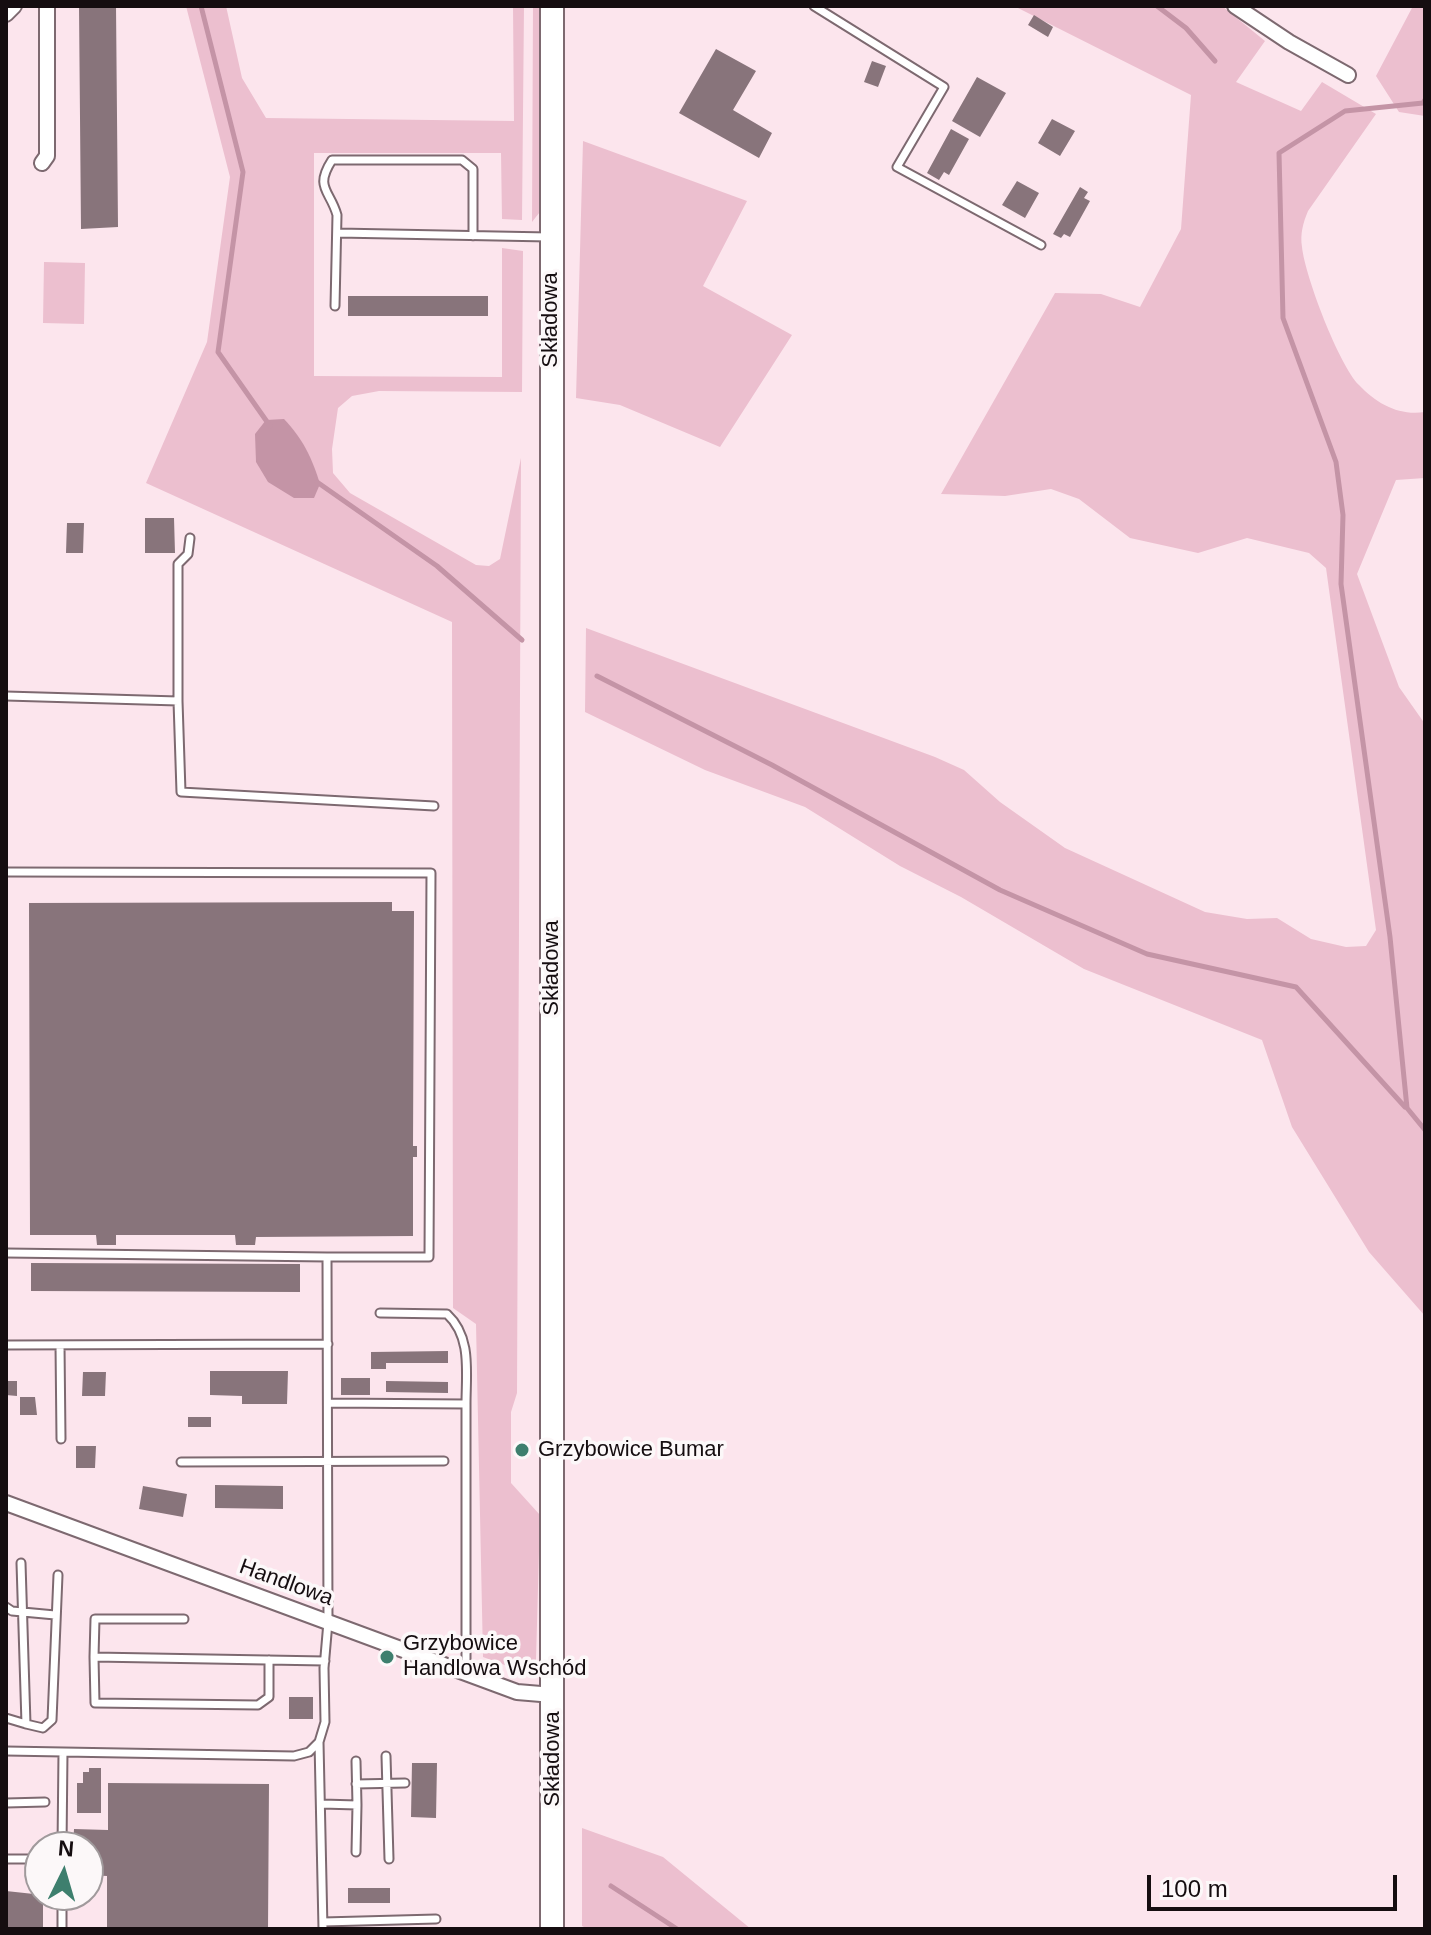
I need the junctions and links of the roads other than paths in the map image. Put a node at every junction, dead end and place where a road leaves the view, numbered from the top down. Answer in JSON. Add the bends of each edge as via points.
{"nodes":[{"id":1,"x":14,"y":6,"type":"edge"},
{"id":2,"x":47,"y":6,"type":"edge"},
{"id":3,"x":552,"y":6,"type":"edge"},
{"id":4,"x":814,"y":6,"type":"edge"},
{"id":5,"x":1235,"y":6,"type":"edge"},
{"id":6,"x":6,"y":14,"type":"edge"},
{"id":7,"x":1348,"y":75,"type":"dead end"},
{"id":8,"x":42,"y":163,"type":"dead end"},
{"id":9,"x":338,"y":233,"type":"junction"},
{"id":10,"x":473,"y":236,"type":"junction"},
{"id":11,"x":551,"y":237,"type":"junction"},
{"id":12,"x":1041,"y":245,"type":"dead end"},
{"id":13,"x":335,"y":306,"type":"dead end"},
{"id":14,"x":190,"y":538,"type":"dead end"},
{"id":15,"x":6,"y":696,"type":"edge"},
{"id":16,"x":178,"y":701,"type":"junction"},
{"id":17,"x":434,"y":806,"type":"dead end"},
{"id":18,"x":6,"y":872,"type":"edge"},
{"id":19,"x":6,"y":1253,"type":"edge"},
{"id":20,"x":327,"y":1257,"type":"junction"},
{"id":21,"x":380,"y":1313,"type":"dead end"},
{"id":22,"x":328,"y":1344,"type":"junction"},
{"id":23,"x":6,"y":1345,"type":"edge"},
{"id":24,"x":60,"y":1345,"type":"junction"},
{"id":25,"x":328,"y":1403,"type":"junction"},
{"id":26,"x":466,"y":1404,"type":"junction"},
{"id":27,"x":61,"y":1439,"type":"dead end"},
{"id":28,"x":444,"y":1461,"type":"dead end"},
{"id":29,"x":181,"y":1462,"type":"dead end"},
{"id":30,"x":328,"y":1463,"type":"junction"},
{"id":31,"x":6,"y":1503,"type":"edge"},
{"id":32,"x":21,"y":1563,"type":"dead end"},
{"id":33,"x":58,"y":1575,"type":"dead end"},
{"id":34,"x":6,"y":1607,"type":"edge"},
{"id":35,"x":22,"y":1612,"type":"junction"},
{"id":36,"x":55,"y":1615,"type":"junction"},
{"id":37,"x":184,"y":1619,"type":"dead end"},
{"id":38,"x":328,"y":1622,"type":"junction"},
{"id":39,"x":94,"y":1657,"type":"junction"},
{"id":40,"x":269,"y":1660,"type":"junction"},
{"id":41,"x":325,"y":1661,"type":"junction"},
{"id":42,"x":466,"y":1673,"type":"junction"},
{"id":43,"x":553,"y":1695,"type":"junction"},
{"id":44,"x":6,"y":1718,"type":"edge"},
{"id":45,"x":26,"y":1724,"type":"junction"},
{"id":46,"x":319,"y":1742,"type":"junction"},
{"id":47,"x":6,"y":1751,"type":"edge"},
{"id":48,"x":63,"y":1752,"type":"junction"},
{"id":49,"x":386,"y":1756,"type":"dead end"},
{"id":50,"x":356,"y":1761,"type":"dead end"},
{"id":51,"x":387,"y":1783,"type":"junction"},
{"id":52,"x":405,"y":1783,"type":"dead end"},
{"id":53,"x":356,"y":1784,"type":"junction"},
{"id":54,"x":45,"y":1802,"type":"dead end"},
{"id":55,"x":6,"y":1803,"type":"edge"},
{"id":56,"x":322,"y":1804,"type":"junction"},
{"id":57,"x":357,"y":1805,"type":"junction"},
{"id":58,"x":62,"y":1831,"type":"edge"},
{"id":59,"x":356,"y":1852,"type":"dead end"},
{"id":60,"x":389,"y":1859,"type":"dead end"},
{"id":61,"x":436,"y":1919,"type":"dead end"},
{"id":62,"x":323,"y":1926,"type":"edge"},
{"id":63,"x":552,"y":1929,"type":"edge"}],
"edges":[{"from":1,"to":6,"type":"street"},
{"from":2,"to":8,"type":"street","via":[[47,156]]},
{"from":3,"to":11,"type":"main road","name":"Składowa"},
{"from":4,"to":12,"type":"lane","via":[[944,87],[897,167]]},
{"from":5,"to":7,"type":"street"},
{"from":9,"to":10,"type":"lane"},
{"from":9,"to":10,"type":"lane","via":[[334,205],[323,190],[332,160],[462,160],[473,169]]},
{"from":9,"to":13,"type":"lane"},
{"from":10,"to":11,"type":"lane"},
{"from":11,"to":43,"type":"main road","name":"Składowa"},
{"from":14,"to":16,"type":"lane","via":[[188,554],[178,564]]},
{"from":15,"to":16,"type":"lane"},
{"from":16,"to":17,"type":"lane","via":[[181,792]]},
{"from":18,"to":20,"type":"lane","via":[[431,873],[429,1257]]},
{"from":19,"to":20,"type":"lane"},
{"from":20,"to":22,"type":"lane"},
{"from":21,"to":26,"type":"lane","via":[[447,1314],[458,1325],[466,1345]]},
{"from":22,"to":24,"type":"lane"},
{"from":22,"to":25,"type":"lane"},
{"from":23,"to":24,"type":"lane"},
{"from":24,"to":27,"type":"lane"},
{"from":25,"to":26,"type":"lane"},
{"from":25,"to":30,"type":"lane"},
{"from":26,"to":42,"type":"lane"},
{"from":28,"to":30,"type":"lane"},
{"from":29,"to":30,"type":"lane"},
{"from":30,"to":38,"type":"lane"},
{"from":31,"to":38,"type":"street","name":"Handlowa"},
{"from":32,"to":35,"type":"lane"},
{"from":33,"to":36,"type":"lane"},
{"from":34,"to":35,"type":"lane"},
{"from":35,"to":36,"type":"lane"},
{"from":35,"to":45,"type":"lane"},
{"from":36,"to":45,"type":"lane","via":[[52,1720],[43,1728]]},
{"from":37,"to":39,"type":"lane","via":[[95,1619]]},
{"from":38,"to":41,"type":"lane"},
{"from":38,"to":42,"type":"street","name":"Handlowa"},
{"from":39,"to":40,"type":"lane"},
{"from":39,"to":40,"type":"lane","via":[[95,1703],[258,1705],[269,1697]]},
{"from":40,"to":41,"type":"lane"},
{"from":41,"to":46,"type":"lane","via":[[325,1722]]},
{"from":42,"to":43,"type":"street","name":"Handlowa","via":[[517,1692]]},
{"from":43,"to":63,"type":"main road","name":"Składowa"},
{"from":44,"to":45,"type":"lane"},
{"from":46,"to":48,"type":"lane","via":[[294,1756]]},
{"from":46,"to":56,"type":"lane"},
{"from":47,"to":48,"type":"lane"},
{"from":48,"to":58,"type":"lane"},
{"from":49,"to":51,"type":"lane"},
{"from":50,"to":53,"type":"lane"},
{"from":51,"to":52,"type":"lane"},
{"from":51,"to":53,"type":"lane"},
{"from":51,"to":60,"type":"lane"},
{"from":53,"to":57,"type":"lane"},
{"from":54,"to":55,"type":"lane"},
{"from":56,"to":57,"type":"lane"},
{"from":56,"to":62,"type":"lane"},
{"from":57,"to":59,"type":"lane"},
{"from":61,"to":62,"type":"lane"}]}
